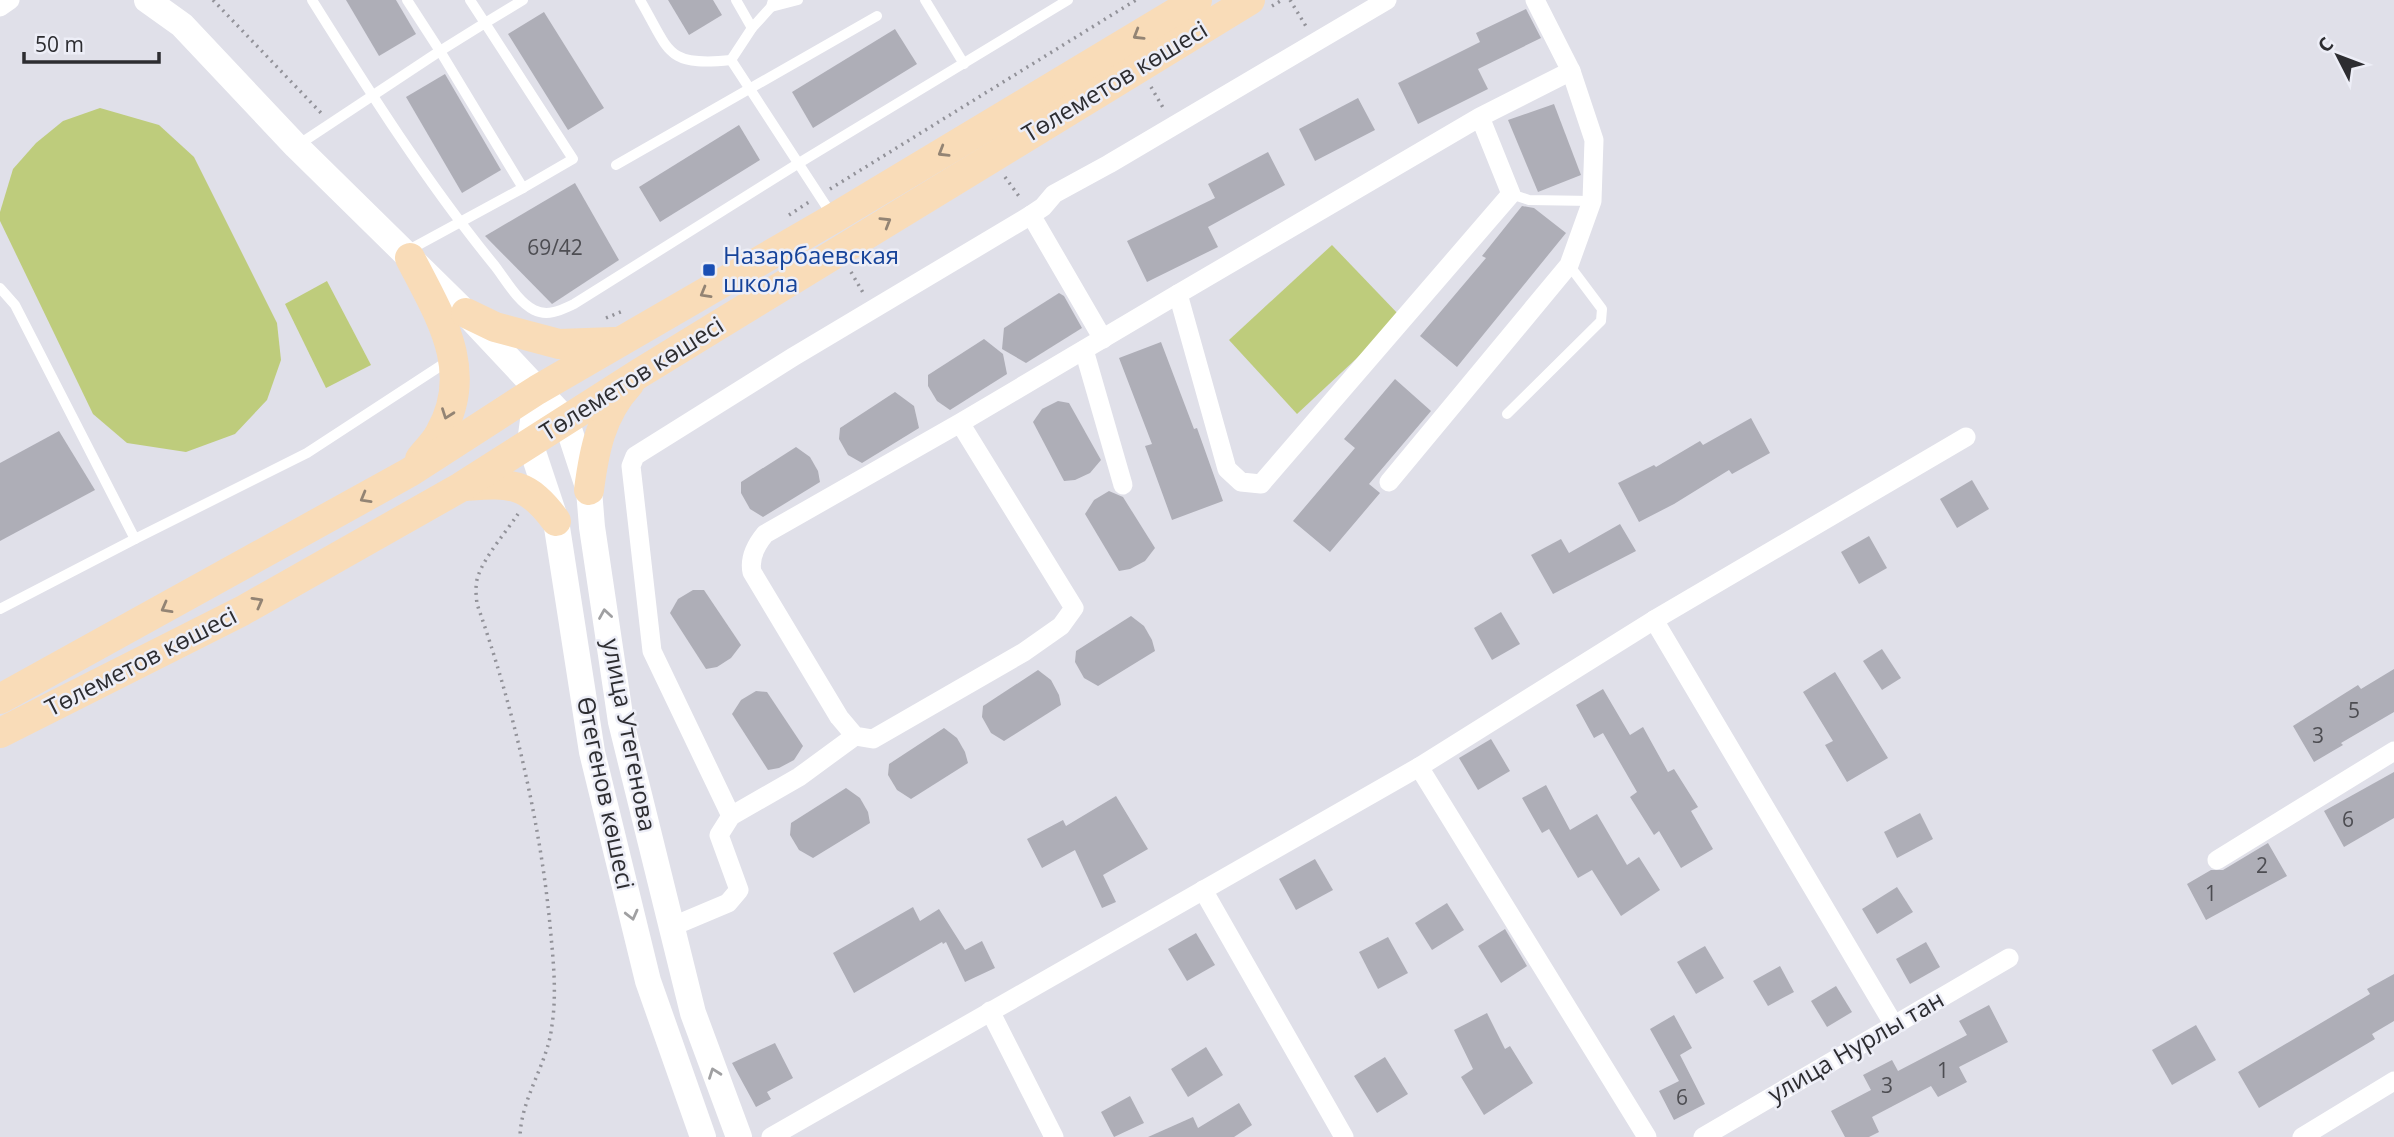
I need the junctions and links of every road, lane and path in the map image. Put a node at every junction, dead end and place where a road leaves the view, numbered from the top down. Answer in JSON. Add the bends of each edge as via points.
{"nodes":[{"id":1,"x":10,"y":0,"type":"edge"},
{"id":2,"x":147,"y":0,"type":"edge"},
{"id":3,"x":213,"y":0,"type":"edge"},
{"id":4,"x":312,"y":0,"type":"edge"},
{"id":5,"x":407,"y":0,"type":"edge"},
{"id":6,"x":470,"y":0,"type":"edge"},
{"id":7,"x":523,"y":0,"type":"edge"},
{"id":8,"x":640,"y":0,"type":"edge"},
{"id":9,"x":736,"y":0,"type":"edge"},
{"id":10,"x":799,"y":0,"type":"edge"},
{"id":11,"x":925,"y":0,"type":"edge"},
{"id":12,"x":1068,"y":0,"type":"edge"},
{"id":13,"x":1136,"y":0,"type":"edge"},
{"id":14,"x":1195,"y":0,"type":"edge"},
{"id":15,"x":1250,"y":0,"type":"edge"},
{"id":16,"x":1290,"y":0,"type":"edge"},
{"id":17,"x":1387,"y":0,"type":"edge"},
{"id":18,"x":1535,"y":0,"type":"edge"},
{"id":19,"x":772,"y":4,"type":"edge"},
{"id":20,"x":0,"y":7,"type":"edge"},
{"id":21,"x":179,"y":13,"type":"edge"},
{"id":22,"x":877,"y":16,"type":"dead end"},
{"id":23,"x":485,"y":23,"type":"junction"},
{"id":24,"x":752,"y":28,"type":"junction"},
{"id":25,"x":1316,"y":42,"type":"junction"},
{"id":26,"x":440,"y":51,"type":"junction"},
{"id":27,"x":731,"y":60,"type":"junction"},
{"id":28,"x":964,"y":64,"type":"junction"},
{"id":29,"x":1571,"y":71,"type":"junction"},
{"id":30,"x":1148,"y":82,"type":"dead end"},
{"id":31,"x":750,"y":90,"type":"junction"},
{"id":32,"x":373,"y":96,"type":"junction"},
{"id":33,"x":1480,"y":117,"type":"junction"},
{"id":34,"x":331,"y":123,"type":"junction"},
{"id":35,"x":1174,"y":126,"type":"junction"},
{"id":36,"x":296,"y":146,"type":"junction"},
{"id":37,"x":799,"y":163,"type":"junction"},
{"id":38,"x":616,"y":165,"type":"dead end"},
{"id":39,"x":1002,"y":172,"type":"dead end"},
{"id":40,"x":523,"y":188,"type":"junction"},
{"id":41,"x":1511,"y":194,"type":"junction"},
{"id":42,"x":1592,"y":201,"type":"junction"},
{"id":43,"x":827,"y":207,"type":"junction"},
{"id":44,"x":1031,"y":215,"type":"junction"},
{"id":45,"x":786,"y":216,"type":"dead end"},
{"id":46,"x":460,"y":221,"type":"junction"},
{"id":47,"x":407,"y":256,"type":"junction"},
{"id":48,"x":1569,"y":265,"type":"junction"},
{"id":49,"x":848,"y":267,"type":"dead end"},
{"id":50,"x":0,"y":288,"type":"edge"},
{"id":51,"x":1178,"y":295,"type":"junction"},
{"id":52,"x":626,"y":310,"type":"dead end"},
{"id":53,"x":873,"y":310,"type":"junction"},
{"id":54,"x":466,"y":313,"type":"junction"},
{"id":55,"x":610,"y":331,"type":"junction"},
{"id":56,"x":1104,"y":339,"type":"junction"},
{"id":57,"x":1084,"y":350,"type":"junction"},
{"id":58,"x":454,"y":357,"type":"junction"},
{"id":59,"x":640,"y":373,"type":"junction"},
{"id":60,"x":537,"y":390,"type":"junction"},
{"id":61,"x":1507,"y":414,"type":"dead end"},
{"id":62,"x":566,"y":420,"type":"junction"},
{"id":63,"x":960,"y":423,"type":"junction"},
{"id":64,"x":1966,"y":437,"type":"dead end"},
{"id":65,"x":530,"y":443,"type":"junction"},
{"id":66,"x":410,"y":472,"type":"junction"},
{"id":67,"x":1389,"y":482,"type":"dead end"},
{"id":68,"x":1123,"y":485,"type":"dead end"},
{"id":69,"x":461,"y":487,"type":"junction"},
{"id":70,"x":589,"y":490,"type":"junction"},
{"id":71,"x":531,"y":495,"type":"junction"},
{"id":72,"x":556,"y":521,"type":"junction"},
{"id":73,"x":135,"y":539,"type":"junction"},
{"id":74,"x":0,"y":609,"type":"edge"},
{"id":75,"x":1654,"y":620,"type":"junction"},
{"id":76,"x":0,"y":699,"type":"edge"},
{"id":77,"x":0,"y":733,"type":"edge"},
{"id":78,"x":855,"y":736,"type":"junction"},
{"id":79,"x":2394,"y":751,"type":"edge"},
{"id":80,"x":1419,"y":767,"type":"junction"},
{"id":81,"x":731,"y":816,"type":"junction"},
{"id":82,"x":2217,"y":860,"type":"dead end"},
{"id":83,"x":1203,"y":890,"type":"junction"},
{"id":84,"x":671,"y":927,"type":"junction"},
{"id":85,"x":2009,"y":958,"type":"dead end"},
{"id":86,"x":990,"y":1011,"type":"junction"},
{"id":87,"x":1894,"y":1025,"type":"junction"},
{"id":88,"x":2394,"y":1081,"type":"edge"},
{"id":89,"x":520,"y":1137,"type":"edge"},
{"id":90,"x":704,"y":1137,"type":"edge"},
{"id":91,"x":738,"y":1137,"type":"edge"},
{"id":92,"x":771,"y":1137,"type":"edge"},
{"id":93,"x":1054,"y":1137,"type":"edge"},
{"id":94,"x":1344,"y":1137,"type":"edge"},
{"id":95,"x":1647,"y":1137,"type":"edge"},
{"id":96,"x":1703,"y":1137,"type":"edge"},
{"id":97,"x":2302,"y":1137,"type":"edge"}],
"edges":[{"from":1,"to":20,"type":"street"},
{"from":2,"to":21,"type":"main road","name":"улица Утегенова"},
{"from":3,"to":34,"type":"path"},
{"from":4,"to":32,"type":"lane"},
{"from":5,"to":26,"type":"lane"},
{"from":6,"to":23,"type":"lane"},
{"from":7,"to":23,"type":"lane"},
{"from":8,"to":27,"type":"lane","via":[[671,53],[701,63]]},
{"from":9,"to":24,"type":"lane"},
{"from":10,"to":19,"type":"lane"},
{"from":11,"to":28,"type":"lane"},
{"from":12,"to":28,"type":"lane"},
{"from":13,"to":43,"type":"path"},
{"from":14,"to":43,"type":"main road","name":"Төлеметов көшесі","one_way":true},
{"from":59,"to":15,"type":"main road","name":"Төлеметов көшесі","one_way":true},
{"from":16,"to":25,"type":"path"},
{"from":17,"to":25,"type":"street"},
{"from":18,"to":29,"type":"street"},
{"from":19,"to":24,"type":"lane"},
{"from":21,"to":36,"type":"main road","name":"улица Утегенова"},
{"from":22,"to":31,"type":"lane"},
{"from":23,"to":26,"type":"lane"},
{"from":23,"to":40,"type":"lane","via":[[573,159]]},
{"from":24,"to":27,"type":"lane"},
{"from":25,"to":35,"type":"street"},
{"from":26,"to":32,"type":"lane"},
{"from":26,"to":40,"type":"lane"},
{"from":27,"to":31,"type":"lane"},
{"from":28,"to":37,"type":"lane"},
{"from":29,"to":33,"type":"street"},
{"from":29,"to":42,"type":"street","via":[[1594,140]]},
{"from":30,"to":35,"type":"path"},
{"from":31,"to":37,"type":"lane"},
{"from":31,"to":38,"type":"lane"},
{"from":32,"to":34,"type":"lane"},
{"from":32,"to":46,"type":"lane"},
{"from":33,"to":41,"type":"street"},
{"from":33,"to":51,"type":"street"},
{"from":34,"to":36,"type":"lane"},
{"from":35,"to":44,"type":"street","via":[[1054,194]]},
{"from":36,"to":47,"type":"main road","name":"улица Утегенова"},
{"from":37,"to":43,"type":"lane"},
{"from":37,"to":46,"type":"lane","via":[[574,304],[544,314],[522,300]]},
{"from":39,"to":44,"type":"path"},
{"from":40,"to":46,"type":"lane"},
{"from":41,"to":42,"type":"lane","via":[[1528,200]]},
{"from":41,"to":51,"type":"street","via":[[1261,484],[1241,482],[1227,469]]},
{"from":42,"to":48,"type":"street"},
{"from":43,"to":45,"type":"path"},
{"from":43,"to":55,"type":"main road","name":"Төлеметов көшесі","one_way":true},
{"from":44,"to":53,"type":"street"},
{"from":44,"to":56,"type":"street"},
{"from":46,"to":47,"type":"lane"},
{"from":47,"to":54,"type":"main road","name":"улица Утегенова"},
{"from":47,"to":58,"type":"main road","via":[[440,317]]},
{"from":48,"to":61,"type":"lane","via":[[1602,309],[1601,321]]},
{"from":48,"to":67,"type":"street"},
{"from":49,"to":53,"type":"path"},
{"from":50,"to":73,"type":"lane","via":[[15,305]]},
{"from":51,"to":56,"type":"street"},
{"from":52,"to":55,"type":"path"},
{"from":53,"to":81,"type":"street","via":[[635,456],[631,466],[652,651]]},
{"from":54,"to":55,"type":"main road","via":[[495,327],[559,344]]},
{"from":54,"to":60,"type":"main road","name":"улица Утегенова"},
{"from":55,"to":60,"type":"main road","name":"Төлеметов көшесі"},
{"from":56,"to":57,"type":"street"},
{"from":57,"to":63,"type":"street"},
{"from":57,"to":68,"type":"street"},
{"from":58,"to":66,"type":"main road","one_way":true,"via":[[452,401],[440,433]]},
{"from":58,"to":73,"type":"lane","via":[[307,453]]},
{"from":59,"to":62,"type":"main road","name":"Төлеметов көшесі"},
{"from":59,"to":70,"type":"main road","via":[[607,416],[595,447]]},
{"from":60,"to":62,"type":"main road","name":"улица Утегенова"},
{"from":60,"to":65,"type":"main road"},
{"from":60,"to":66,"type":"main road","name":"Төлеметов көшесі"},
{"from":62,"to":65,"type":"main road","name":"Төлеметов көшесі"},
{"from":62,"to":70,"type":"main road","name":"улица Утегенова"},
{"from":63,"to":78,"type":"street","via":[[765,534],[752,555],[752,572],[764,594]]},
{"from":63,"to":78,"type":"street","via":[[1074,608],[1061,626],[1024,652],[873,739]]},
{"from":64,"to":75,"type":"street"},
{"from":65,"to":69,"type":"main road","name":"Төлеметов көшесі"},
{"from":65,"to":72,"type":"main road","name":"Өтегенов көшесі"},
{"from":66,"to":76,"type":"main road","name":"Төлеметов көшесі","one_way":true},
{"from":69,"to":71,"type":"main road","via":[[506,483]]},
{"from":77,"to":69,"type":"main road","name":"Төлеметов көшесі","one_way":true,"via":[[242,611]]},
{"from":84,"to":70,"type":"main road","name":"улица Утегенова","one_way":true,"via":[[621,723]]},
{"from":71,"to":72,"type":"main road","via":[[543,502]]},
{"from":71,"to":89,"type":"path","via":[[482,567],[476,589],[518,745],[542,862],[555,975],[552,1027],[525,1105]]},
{"from":72,"to":90,"type":"main road","name":"Өтегенов көшесі","one_way":true,"via":[[592,752],[648,981]]},
{"from":73,"to":74,"type":"lane"},
{"from":75,"to":80,"type":"street"},
{"from":75,"to":87,"type":"street"},
{"from":78,"to":81,"type":"street"},
{"from":79,"to":82,"type":"street"},
{"from":80,"to":83,"type":"street"},
{"from":80,"to":95,"type":"street"},
{"from":81,"to":84,"type":"street","via":[[719,835],[739,890],[729,903]]},
{"from":83,"to":86,"type":"street"},
{"from":83,"to":94,"type":"street"},
{"from":91,"to":84,"type":"main road","name":"улица Утегенова","one_way":true,"via":[[693,1013]]},
{"from":85,"to":87,"type":"street","name":"улица Нурлы тан"},
{"from":86,"to":92,"type":"street"},
{"from":86,"to":93,"type":"street"},
{"from":87,"to":96,"type":"street","name":"улица Нурлы тан"},
{"from":88,"to":97,"type":"street"}]}
